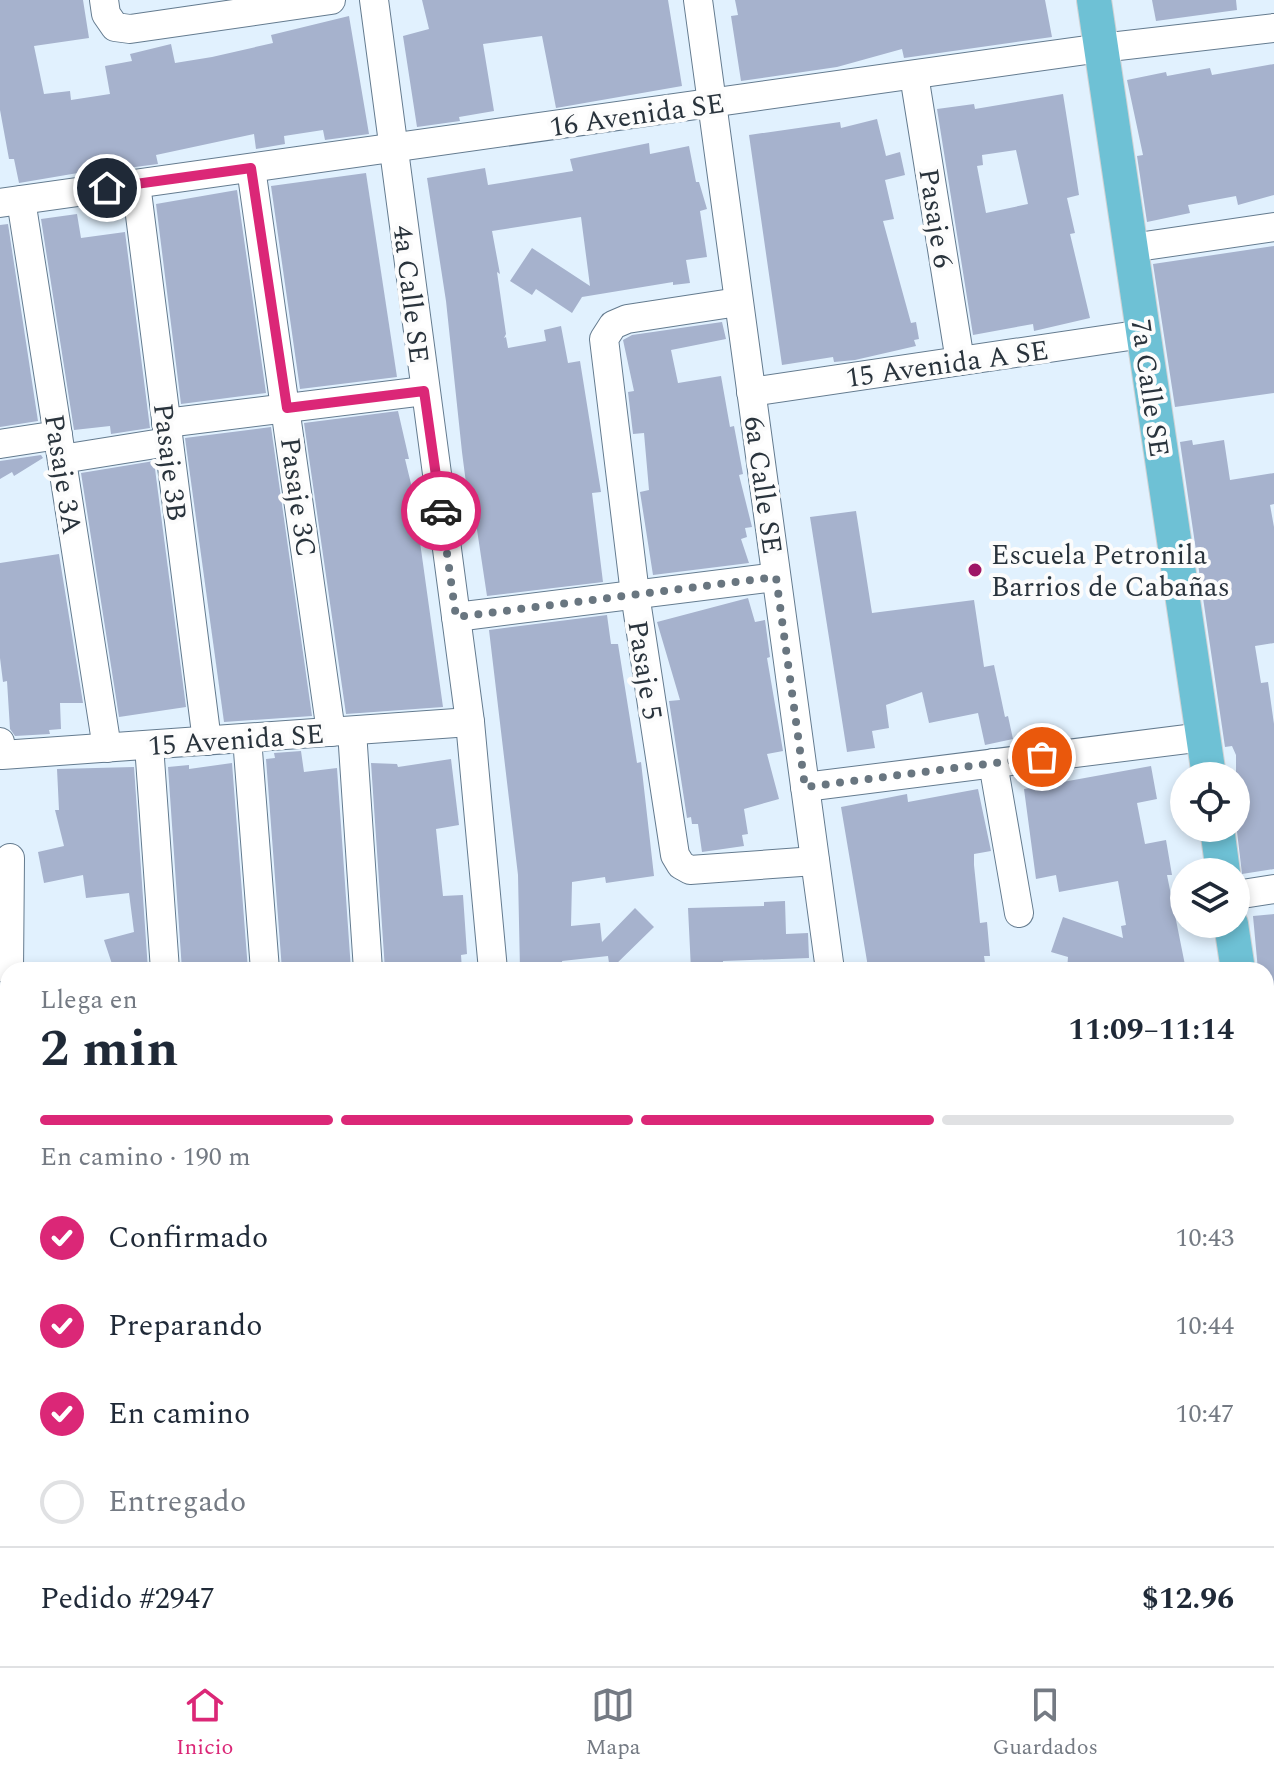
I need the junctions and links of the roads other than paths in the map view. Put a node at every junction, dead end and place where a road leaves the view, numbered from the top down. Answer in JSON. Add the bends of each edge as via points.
{"nodes":[{"id":1,"x":104,"y":0,"type":"edge"},
{"id":2,"x":331,"y":0,"type":"edge"},
{"id":3,"x":374,"y":0,"type":"edge"},
{"id":4,"x":698,"y":0,"type":"edge"},
{"id":5,"x":1094,"y":0,"type":"edge"},
{"id":6,"x":1274,"y":28,"type":"edge"},
{"id":7,"x":1101,"y":48,"type":"junction"},
{"id":8,"x":914,"y":75,"type":"junction"},
{"id":9,"x":711,"y":103,"type":"junction"},
{"id":10,"x":394,"y":148,"type":"junction"},
{"id":11,"x":251,"y":168,"type":"junction"},
{"id":12,"x":136,"y":184,"type":"junction"},
{"id":13,"x":6,"y":198,"type":"edge"},
{"id":14,"x":1274,"y":227,"type":"edge"},
{"id":15,"x":1131,"y":248,"type":"junction"},
{"id":16,"x":738,"y":302,"type":"junction"},
{"id":17,"x":1143,"y":334,"type":"junction"},
{"id":18,"x":960,"y":361,"type":"junction"},
{"id":19,"x":424,"y":391,"type":"junction"},
{"id":20,"x":751,"y":392,"type":"junction"},
{"id":21,"x":287,"y":408,"type":"junction"},
{"id":22,"x":167,"y":432,"type":"junction"},
{"id":23,"x":0,"y":444,"type":"edge"},
{"id":24,"x":60,"y":447,"type":"junction"},
{"id":25,"x":776,"y":577,"type":"junction"},
{"id":26,"x":635,"y":594,"type":"junction"},
{"id":27,"x":456,"y":617,"type":"junction"},
{"id":28,"x":470,"y":722,"type":"junction"},
{"id":29,"x":342,"y":731,"type":"junction"},
{"id":30,"x":1203,"y":737,"type":"junction"},
{"id":31,"x":247,"y":738,"type":"junction"},
{"id":32,"x":207,"y":741,"type":"junction"},
{"id":33,"x":149,"y":745,"type":"junction"},
{"id":34,"x":107,"y":748,"type":"junction"},
{"id":35,"x":1,"y":749,"type":"edge"},
{"id":36,"x":1207,"y":762,"type":"edge"},
{"id":37,"x":993,"y":763,"type":"junction"},
{"id":38,"x":805,"y":787,"type":"junction"},
{"id":39,"x":10,"y":858,"type":"dead end"},
{"id":40,"x":815,"y":861,"type":"junction"},
{"id":41,"x":1019,"y":913,"type":"dead end"},
{"id":42,"x":1233,"y":938,"type":"edge"},
{"id":43,"x":9,"y":962,"type":"edge"},
{"id":44,"x":164,"y":962,"type":"edge"},
{"id":45,"x":264,"y":962,"type":"edge"},
{"id":46,"x":367,"y":962,"type":"edge"},
{"id":47,"x":492,"y":962,"type":"edge"},
{"id":48,"x":829,"y":962,"type":"edge"},
{"id":49,"x":1237,"y":962,"type":"edge"}],
"edges":[{"from":1,"to":2,"type":"street","via":[[115,27],[130,29]]},
{"from":3,"to":10,"type":"street","name":"4a Calle SE"},
{"from":4,"to":9,"type":"street","name":"6a Calle SE"},
{"from":5,"to":7,"type":"main road","name":"7a Calle SE"},
{"from":6,"to":7,"type":"street","name":"16 Avenida SE"},
{"from":7,"to":8,"type":"street","name":"16 Avenida SE"},
{"from":7,"to":15,"type":"main road","name":"7a Calle SE"},
{"from":8,"to":9,"type":"street","name":"16 Avenida SE"},
{"from":8,"to":18,"type":"street","name":"Pasaje 6"},
{"from":9,"to":10,"type":"street","name":"16 Avenida SE"},
{"from":9,"to":16,"type":"street","name":"6a Calle SE"},
{"from":10,"to":11,"type":"street","name":"16 Avenida SE"},
{"from":10,"to":19,"type":"street","name":"4a Calle SE"},
{"from":11,"to":12,"type":"street","name":"16 Avenida SE"},
{"from":11,"to":21,"type":"street","name":"Pasaje 3C"},
{"from":12,"to":13,"type":"street","name":"16 Avenida SE"},
{"from":12,"to":22,"type":"street","name":"Pasaje 3B"},
{"from":13,"to":24,"type":"street","name":"Pasaje 3A"},
{"from":14,"to":15,"type":"street"},
{"from":15,"to":17,"type":"main road","name":"7a Calle SE"},
{"from":16,"to":20,"type":"street","name":"6a Calle SE"},
{"from":16,"to":26,"type":"street","name":"Pasaje 5","via":[[627,319],[613,325],[604,339]]},
{"from":17,"to":18,"type":"street","name":"15 Avenida A SE"},
{"from":17,"to":30,"type":"main road","name":"7a Calle SE"},
{"from":18,"to":20,"type":"street","name":"15 Avenida A SE"},
{"from":19,"to":21,"type":"street"},
{"from":19,"to":27,"type":"street","name":"4a Calle SE"},
{"from":20,"to":25,"type":"street","name":"6a Calle SE"},
{"from":21,"to":22,"type":"street"},
{"from":21,"to":29,"type":"street","name":"Pasaje 3C"},
{"from":22,"to":24,"type":"street"},
{"from":22,"to":32,"type":"street","name":"Pasaje 3B"},
{"from":23,"to":24,"type":"street"},
{"from":24,"to":34,"type":"street","name":"Pasaje 3A"},
{"from":25,"to":26,"type":"street"},
{"from":25,"to":38,"type":"street","name":"6a Calle SE"},
{"from":26,"to":27,"type":"street"},
{"from":26,"to":40,"type":"street","name":"Pasaje 5","via":[[675,855],[681,865],[690,870]]},
{"from":27,"to":28,"type":"street","name":"4a Calle SE"},
{"from":28,"to":29,"type":"street","name":"15 Avenida SE"},
{"from":28,"to":47,"type":"street","name":"4a Calle SE"},
{"from":29,"to":31,"type":"street","name":"15 Avenida SE"},
{"from":29,"to":46,"type":"street","name":"Pasaje 3C"},
{"from":30,"to":36,"type":"main road","name":"7a Calle SE"},
{"from":30,"to":37,"type":"street"},
{"from":31,"to":32,"type":"street","name":"15 Avenida SE"},
{"from":31,"to":45,"type":"street"},
{"from":32,"to":33,"type":"street","name":"15 Avenida SE"},
{"from":33,"to":34,"type":"street","name":"15 Avenida SE"},
{"from":33,"to":44,"type":"street"},
{"from":34,"to":35,"type":"street","name":"15 Avenida SE"},
{"from":37,"to":38,"type":"street"},
{"from":37,"to":41,"type":"street"},
{"from":38,"to":40,"type":"street","name":"6a Calle SE"},
{"from":39,"to":43,"type":"street"},
{"from":40,"to":48,"type":"street","name":"6a Calle SE"},
{"from":42,"to":49,"type":"main road"}]}
